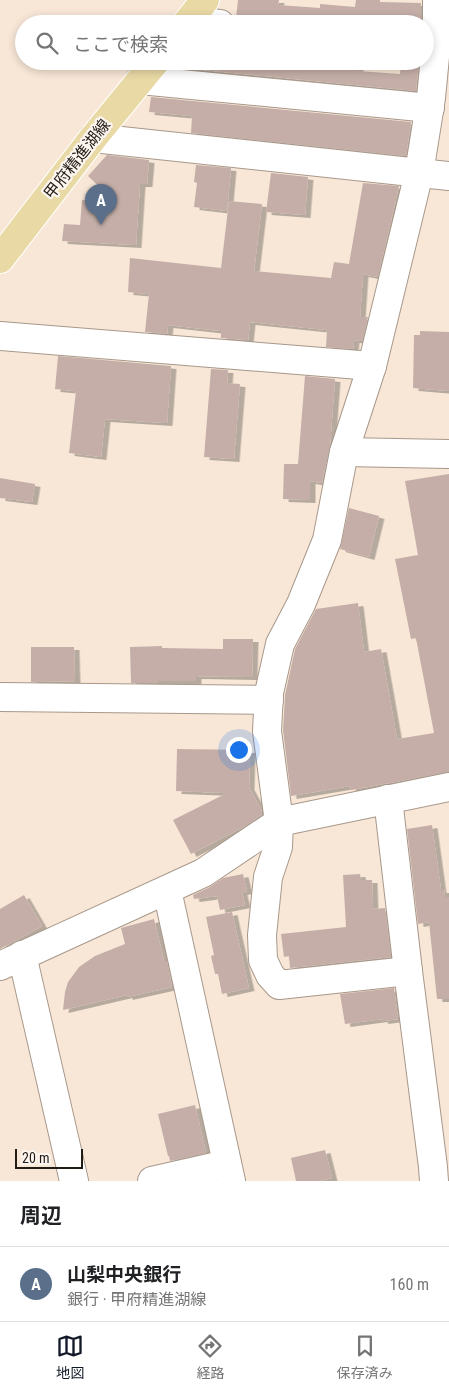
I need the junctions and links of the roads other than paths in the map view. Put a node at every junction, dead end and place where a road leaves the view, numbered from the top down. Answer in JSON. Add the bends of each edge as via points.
{"nodes":[{"id":1,"x":437,"y":0,"type":"edge"},
{"id":2,"x":434,"y":39,"type":"edge"},
{"id":3,"x":430,"y":70,"type":"edge"},
{"id":4,"x":148,"y":71,"type":"edge"},
{"id":5,"x":430,"y":108,"type":"junction"},
{"id":6,"x":93,"y":138,"type":"junction"},
{"id":7,"x":419,"y":173,"type":"junction"},
{"id":8,"x":449,"y":176,"type":"edge"},
{"id":9,"x":0,"y":259,"type":"edge"},
{"id":10,"x":0,"y":336,"type":"edge"},
{"id":11,"x":372,"y":366,"type":"junction"},
{"id":12,"x":344,"y":452,"type":"junction"},
{"id":13,"x":449,"y":454,"type":"edge"},
{"id":14,"x":0,"y":697,"type":"edge"},
{"id":15,"x":268,"y":700,"type":"junction"},
{"id":16,"x":449,"y":787,"type":"edge"},
{"id":17,"x":388,"y":799,"type":"junction"},
{"id":18,"x":279,"y":822,"type":"junction"},
{"id":19,"x":167,"y":890,"type":"junction"},
{"id":20,"x":11,"y":961,"type":"edge"},
{"id":21,"x":408,"y":971,"type":"junction"},
{"id":22,"x":229,"y":1172,"type":"edge"},
{"id":23,"x":74,"y":1181,"type":"edge"},
{"id":24,"x":152,"y":1181,"type":"edge"},
{"id":25,"x":434,"y":1181,"type":"edge"}],
"edges":[{"from":1,"to":2,"type":"street","via":[[437,36]]},
{"from":3,"to":5,"type":"street"},
{"from":4,"to":5,"type":"street"},
{"from":4,"to":6,"type":"main road","name":"甲府精進湖線"},
{"from":5,"to":7,"type":"street"},
{"from":6,"to":7,"type":"street"},
{"from":6,"to":9,"type":"main road","name":"甲府精進湖線"},
{"from":7,"to":8,"type":"street"},
{"from":7,"to":11,"type":"street"},
{"from":10,"to":11,"type":"street"},
{"from":11,"to":12,"type":"street"},
{"from":12,"to":13,"type":"street"},
{"from":12,"to":15,"type":"street","via":[[327,540],[301,604],[280,644]]},
{"from":14,"to":15,"type":"street"},
{"from":15,"to":18,"type":"street","via":[[267,731]]},
{"from":16,"to":17,"type":"street"},
{"from":17,"to":18,"type":"street"},
{"from":17,"to":21,"type":"street"},
{"from":18,"to":19,"type":"street","via":[[203,873]]},
{"from":18,"to":21,"type":"street","via":[[278,848],[268,877],[262,935],[263,960],[270,975],[279,985]]},
{"from":19,"to":20,"type":"street"},
{"from":19,"to":22,"type":"street"},
{"from":20,"to":23,"type":"street"},
{"from":21,"to":25,"type":"street"},
{"from":22,"to":24,"type":"street"}]}
